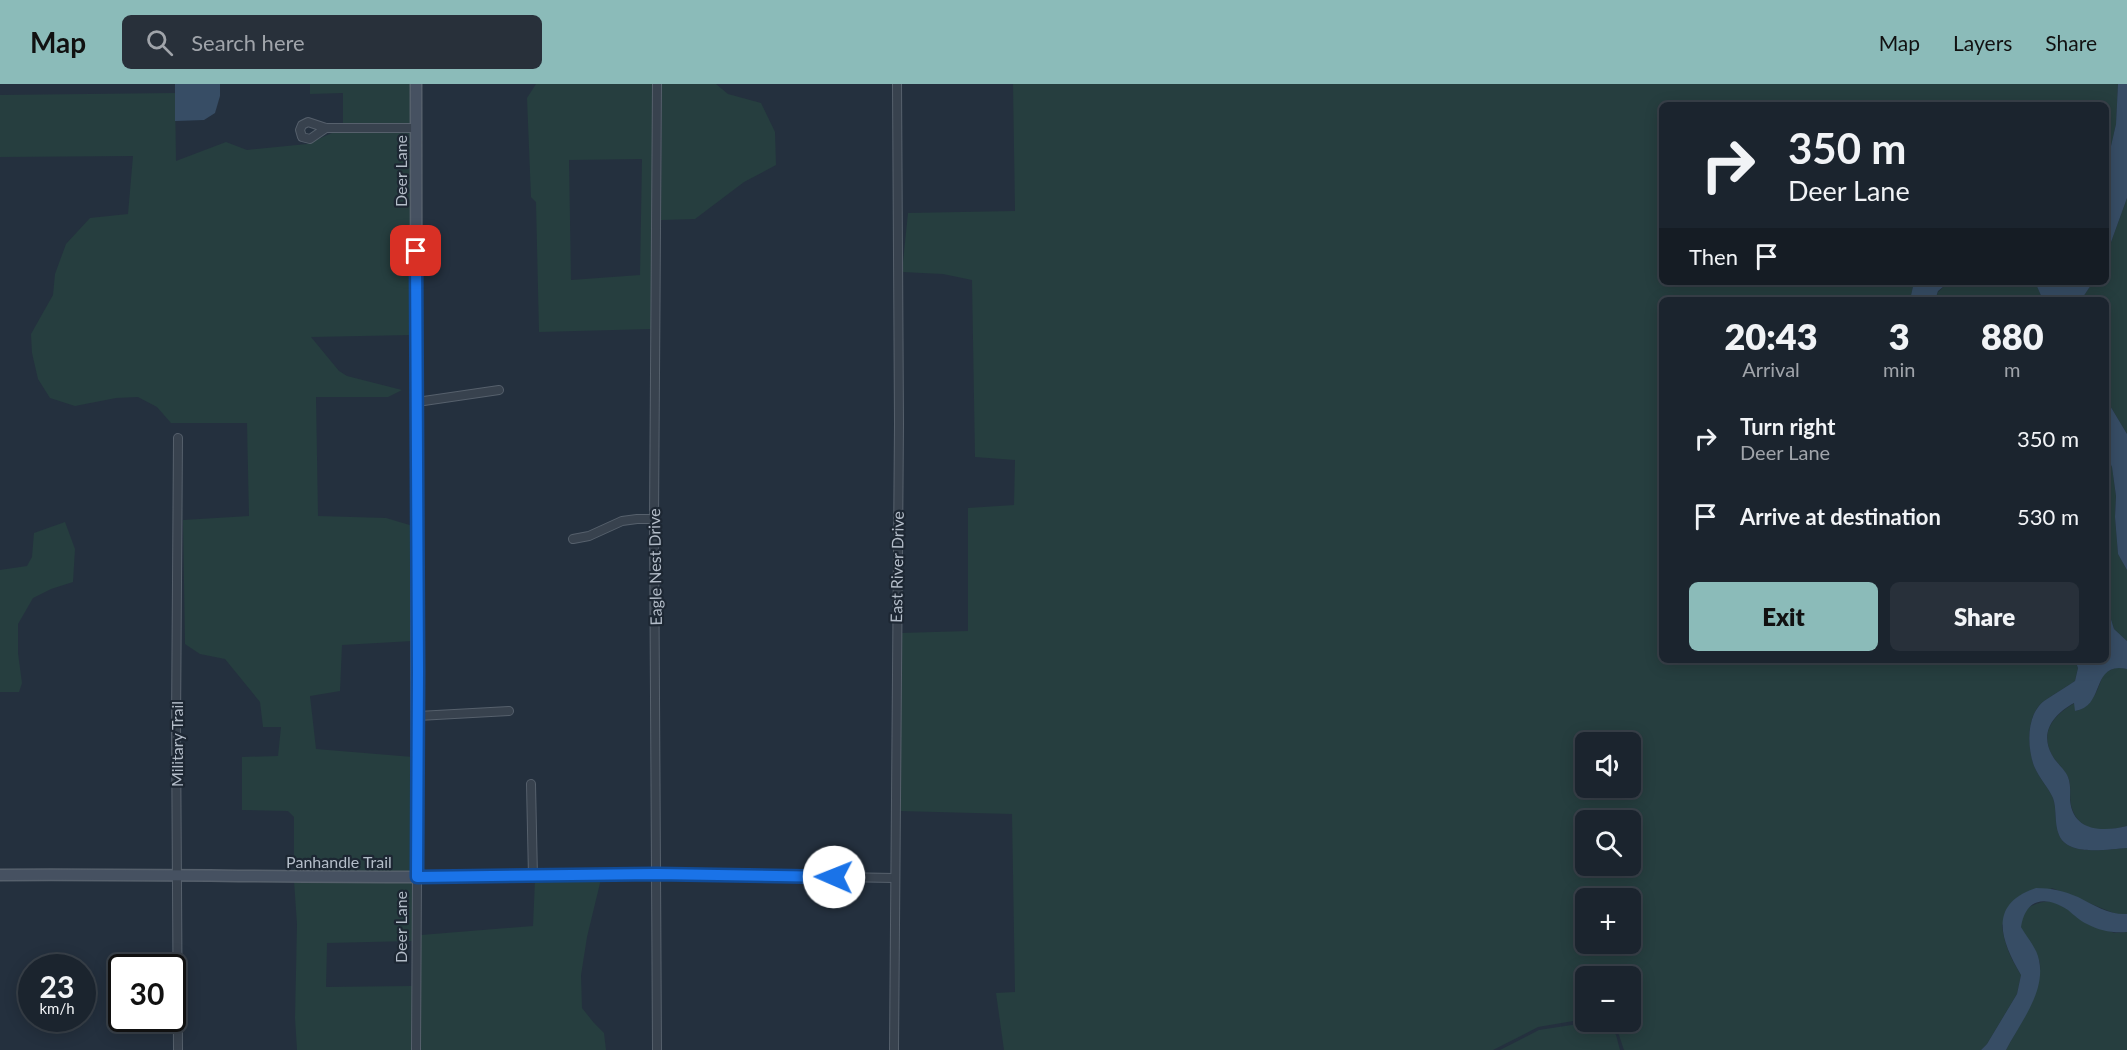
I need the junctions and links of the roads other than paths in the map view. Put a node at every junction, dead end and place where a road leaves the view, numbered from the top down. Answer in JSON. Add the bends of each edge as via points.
{"nodes":[{"id":1,"x":416,"y":84,"type":"edge"},
{"id":2,"x":657,"y":84,"type":"edge"},
{"id":3,"x":897,"y":84,"type":"edge"},
{"id":4,"x":326,"y":128,"type":"dead end"},
{"id":5,"x":416,"y":128,"type":"junction"},
{"id":6,"x":499,"y":390,"type":"dead end"},
{"id":7,"x":417,"y":402,"type":"junction"},
{"id":8,"x":178,"y":438,"type":"dead end"},
{"id":9,"x":654,"y":519,"type":"junction"},
{"id":10,"x":573,"y":539,"type":"dead end"},
{"id":11,"x":509,"y":711,"type":"dead end"},
{"id":12,"x":418,"y":716,"type":"junction"},
{"id":13,"x":531,"y":784,"type":"dead end"},
{"id":14,"x":176,"y":874,"type":"junction"},
{"id":15,"x":656,"y":874,"type":"junction"},
{"id":16,"x":0,"y":875,"type":"edge"},
{"id":17,"x":533,"y":876,"type":"junction"},
{"id":18,"x":417,"y":877,"type":"junction"},
{"id":19,"x":895,"y":878,"type":"junction"},
{"id":20,"x":178,"y":1050,"type":"edge"},
{"id":21,"x":417,"y":1050,"type":"edge"},
{"id":22,"x":657,"y":1050,"type":"edge"},
{"id":23,"x":894,"y":1050,"type":"edge"}],
"edges":[{"from":1,"to":5,"type":"street","name":"Deer Lane"},
{"from":2,"to":9,"type":"street","name":"Eagle Nest Drive"},
{"from":3,"to":19,"type":"street","name":"East River Drive"},
{"from":4,"to":5,"type":"street"},
{"from":5,"to":7,"type":"street","name":"Deer Lane"},
{"from":6,"to":7,"type":"street"},
{"from":7,"to":12,"type":"street","name":"Deer Lane"},
{"from":8,"to":14,"type":"street","name":"Military Trail"},
{"from":9,"to":10,"type":"street","via":[[622,521]]},
{"from":9,"to":15,"type":"street","name":"Eagle Nest Drive"},
{"from":11,"to":12,"type":"street"},
{"from":12,"to":18,"type":"street","name":"Deer Lane"},
{"from":13,"to":17,"type":"street"},
{"from":14,"to":16,"type":"street","name":"Panhandle Trail"},
{"from":14,"to":18,"type":"street","name":"Panhandle Trail"},
{"from":14,"to":20,"type":"street","name":"Military Trail"},
{"from":15,"to":17,"type":"street","name":"Panhandle Trail"},
{"from":15,"to":19,"type":"street","name":"Panhandle Trail"},
{"from":15,"to":22,"type":"street","name":"Eagle Nest Drive"},
{"from":17,"to":18,"type":"street","name":"Panhandle Trail"},
{"from":18,"to":21,"type":"street","name":"Deer Lane"},
{"from":19,"to":23,"type":"street","name":"East River Drive"}]}
